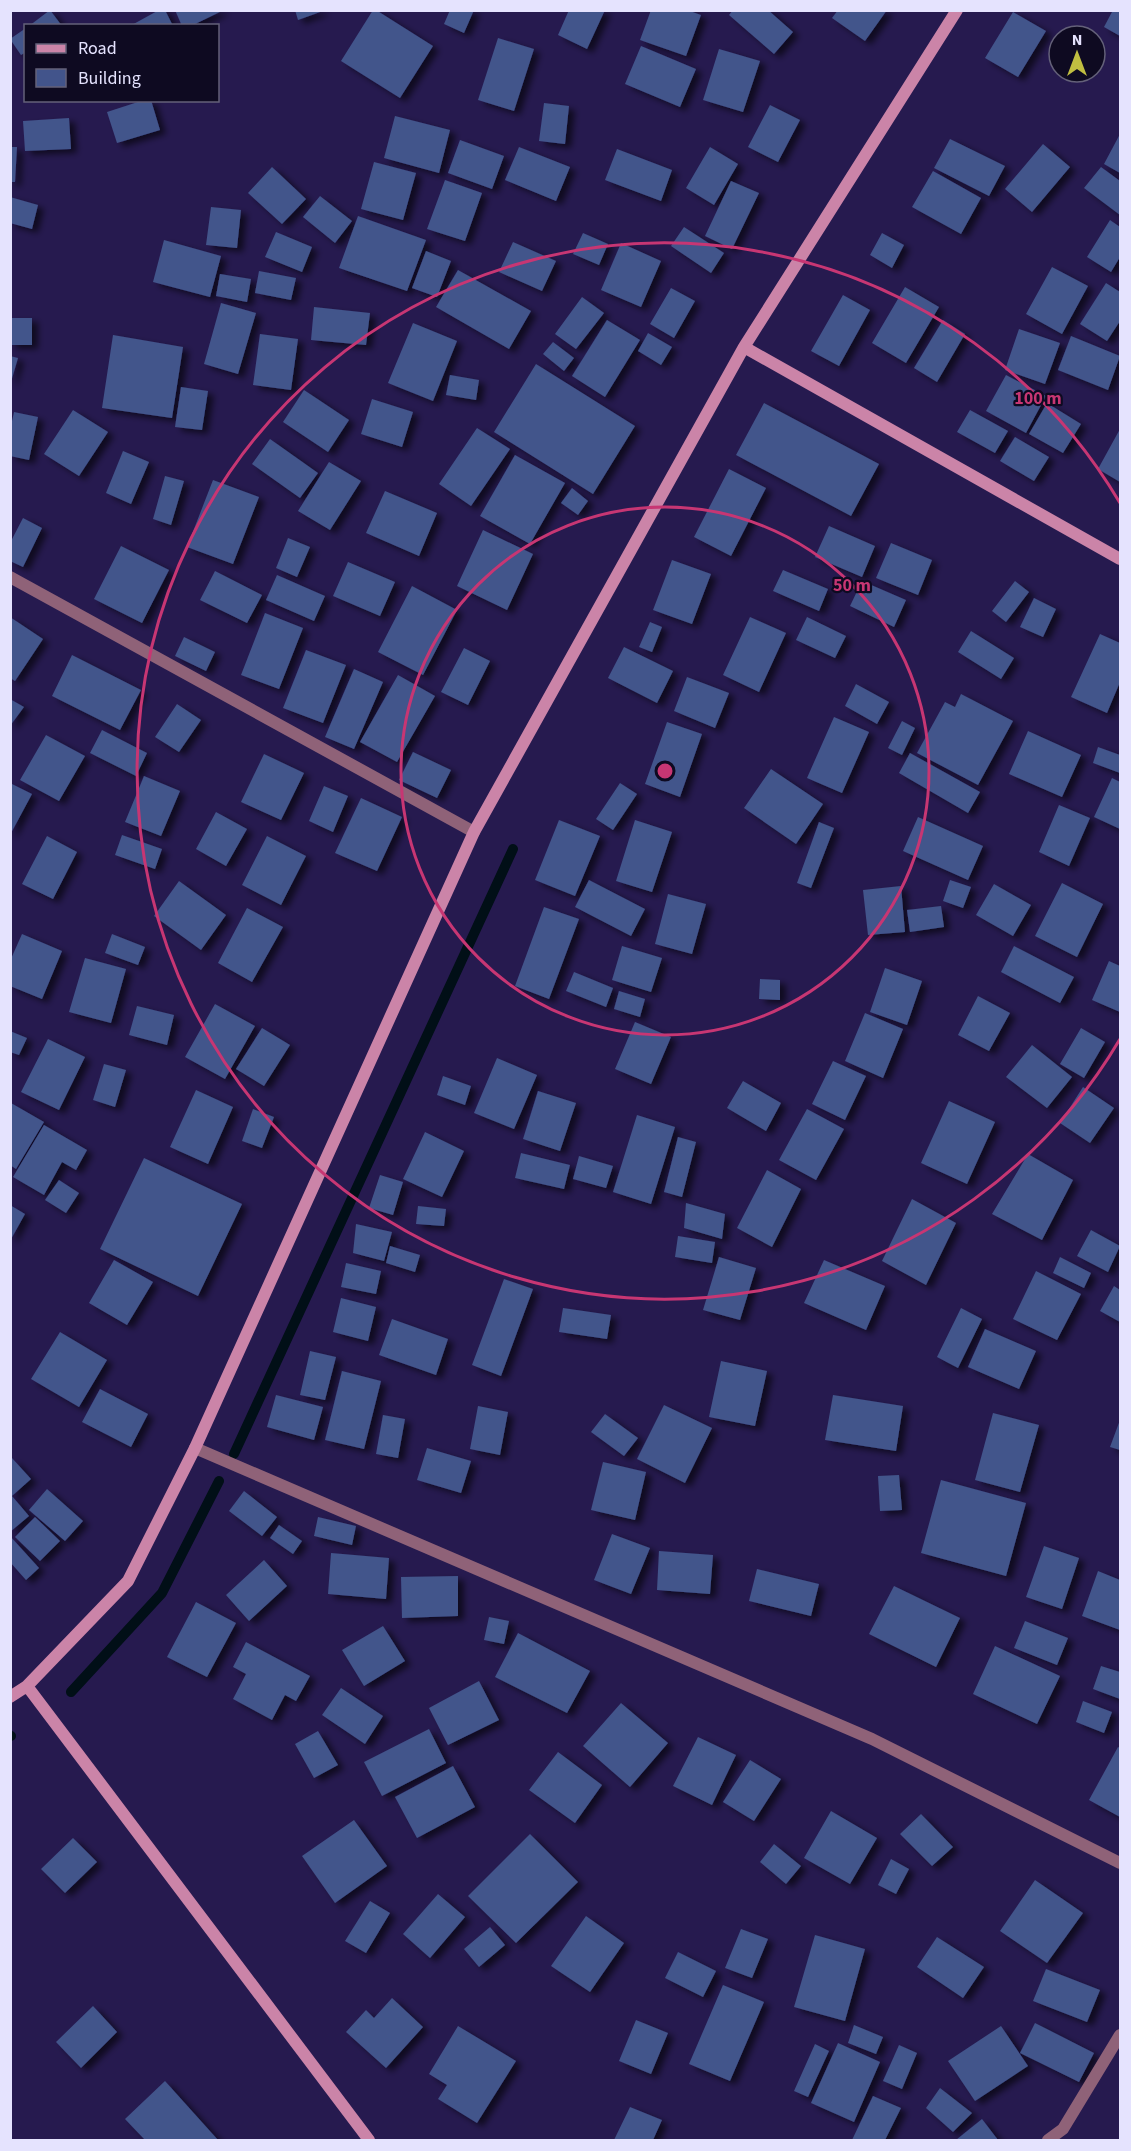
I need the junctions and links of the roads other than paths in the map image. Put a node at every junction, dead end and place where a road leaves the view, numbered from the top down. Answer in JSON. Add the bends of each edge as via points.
{"nodes":[{"id":1,"x":957,"y":10,"type":"edge"},
{"id":2,"x":744,"y":346,"type":"junction"},
{"id":3,"x":1120,"y":559,"type":"edge"},
{"id":4,"x":10,"y":577,"type":"edge"},
{"id":5,"x":474,"y":832,"type":"junction"},
{"id":6,"x":195,"y":1448,"type":"junction"},
{"id":7,"x":27,"y":1686,"type":"junction"},
{"id":8,"x":10,"y":1697,"type":"edge"},
{"id":9,"x":1120,"y":1863,"type":"edge"},
{"id":10,"x":1120,"y":2035,"type":"edge"},
{"id":11,"x":369,"y":2140,"type":"edge"},
{"id":12,"x":1048,"y":2140,"type":"edge"}],
"edges":[{"from":1,"to":2,"type":"main road"},
{"from":2,"to":3,"type":"main road"},
{"from":2,"to":5,"type":"main road"},
{"from":4,"to":5,"type":"street"},
{"from":5,"to":6,"type":"main road"},
{"from":6,"to":7,"type":"main road","via":[[128,1581]]},
{"from":6,"to":9,"type":"street","via":[[872,1739]]},
{"from":7,"to":8,"type":"main road"},
{"from":7,"to":11,"type":"main road"},
{"from":10,"to":12,"type":"street","via":[[1063,2129]]}]}
